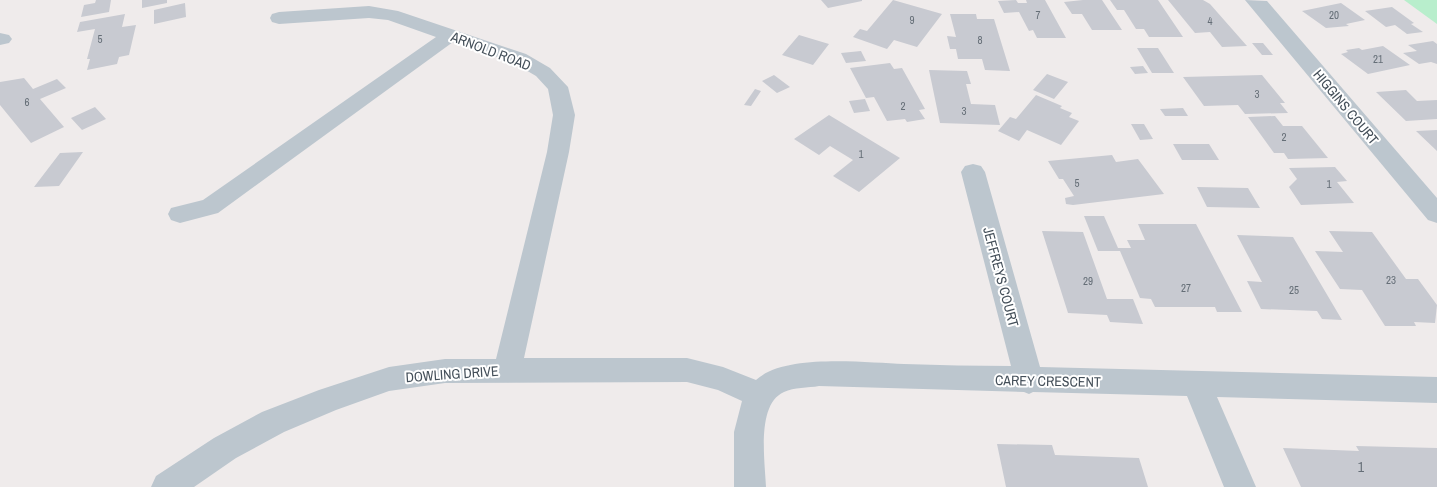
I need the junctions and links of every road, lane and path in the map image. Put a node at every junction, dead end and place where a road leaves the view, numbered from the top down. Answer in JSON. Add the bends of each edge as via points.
{"nodes":[{"id":1,"x":1254,"y":0,"type":"edge"},
{"id":2,"x":280,"y":18,"type":"dead end"},
{"id":3,"x":451,"y":35,"type":"junction"},
{"id":4,"x":973,"y":172,"type":"dead end"},
{"id":5,"x":180,"y":214,"type":"dead end"},
{"id":6,"x":1437,"y":214,"type":"edge"},
{"id":7,"x":507,"y":370,"type":"junction"},
{"id":8,"x":1029,"y":381,"type":"junction"},
{"id":9,"x":1197,"y":384,"type":"junction"},
{"id":10,"x":1437,"y":390,"type":"edge"},
{"id":11,"x":759,"y":395,"type":"junction"},
{"id":12,"x":167,"y":487,"type":"edge"},
{"id":13,"x":750,"y":487,"type":"edge"},
{"id":14,"x":1240,"y":487,"type":"edge"}],
"edges":[{"from":1,"to":6,"type":"street","name":"HIGGINS COURT"},
{"from":2,"to":3,"type":"street","name":"ARNOLD ROAD","via":[[369,12],[391,15]]},
{"from":3,"to":5,"type":"street","via":[[210,207]]},
{"from":3,"to":7,"type":"street","name":"ARNOLD ROAD","via":[[519,58],[543,72],[558,87],[564,116]]},
{"from":4,"to":8,"type":"street","name":"JEFFREYS COURT"},
{"from":7,"to":11,"type":"street","name":"DOWLING DRIVE","via":[[686,370],[722,378]]},
{"from":7,"to":12,"type":"street","name":"DOWLING DRIVE","via":[[445,371],[389,379],[329,399],[257,430]]},
{"from":8,"to":9,"type":"street","name":"CAREY CRESCENT"},
{"from":8,"to":11,"type":"street","name":"CAREY CRESCENT","via":[[819,374],[787,378],[771,384]]},
{"from":9,"to":10,"type":"street","name":"CAREY CRESCENT"},
{"from":9,"to":14,"type":"street"},
{"from":11,"to":13,"type":"street","via":[[753,405],[750,427]]}]}
